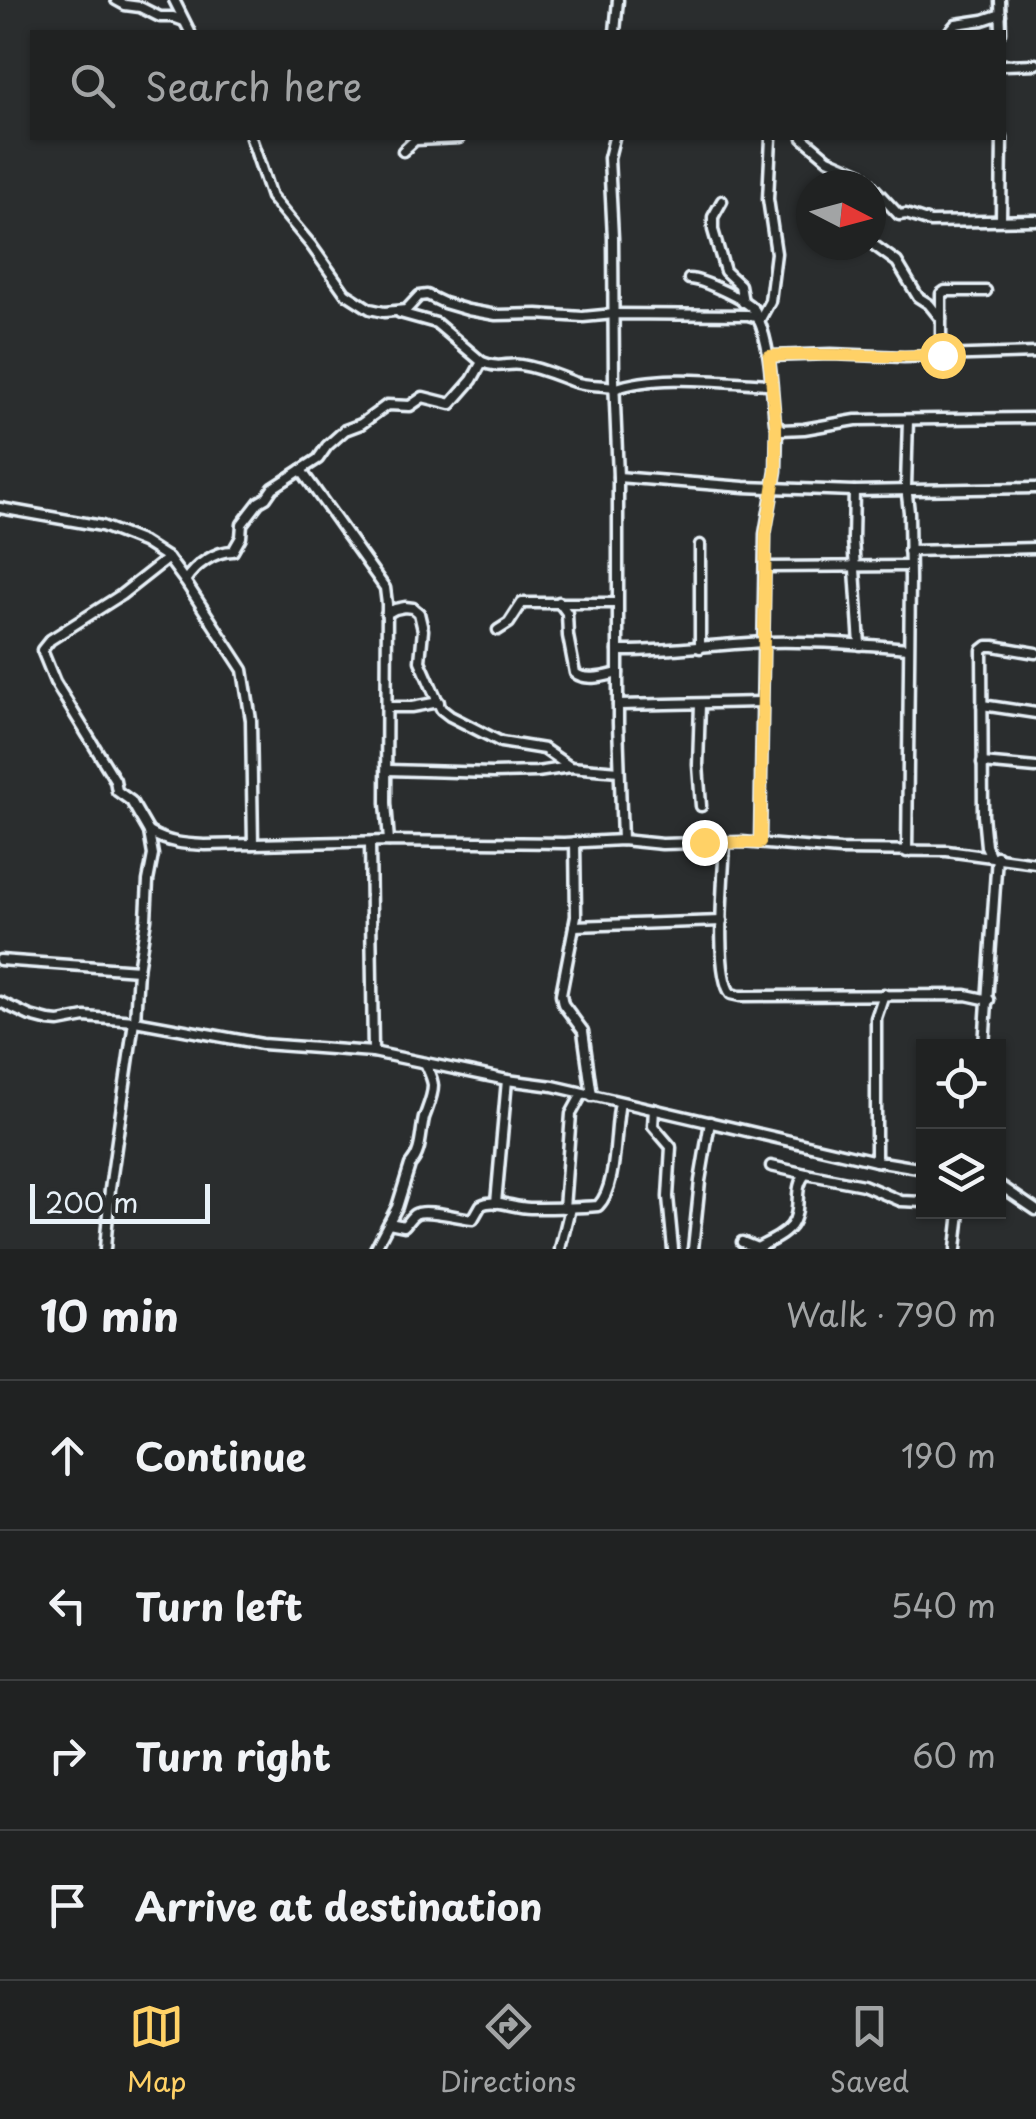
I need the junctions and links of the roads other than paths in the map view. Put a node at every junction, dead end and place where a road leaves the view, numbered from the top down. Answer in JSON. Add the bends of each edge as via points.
{"nodes":[{"id":1,"x":116,"y":0,"type":"edge"},
{"id":2,"x":174,"y":0,"type":"edge"},
{"id":3,"x":618,"y":0,"type":"edge"},
{"id":4,"x":1000,"y":0,"type":"edge"},
{"id":5,"x":1001,"y":14,"type":"junction"},
{"id":6,"x":184,"y":21,"type":"junction"},
{"id":7,"x":189,"y":30,"type":"edge"},
{"id":8,"x":615,"y":30,"type":"edge"},
{"id":9,"x":952,"y":30,"type":"edge"},
{"id":10,"x":1002,"y":30,"type":"edge"},
{"id":11,"x":1036,"y":64,"type":"edge"},
{"id":12,"x":1006,"y":65,"type":"edge"},
{"id":13,"x":252,"y":140,"type":"edge"},
{"id":14,"x":415,"y":140,"type":"edge"},
{"id":15,"x":614,"y":140,"type":"edge"},
{"id":16,"x":771,"y":140,"type":"edge"},
{"id":17,"x":805,"y":140,"type":"edge"},
{"id":18,"x":1002,"y":140,"type":"edge"},
{"id":19,"x":402,"y":151,"type":"dead end"},
{"id":20,"x":722,"y":201,"type":"dead end"},
{"id":21,"x":1002,"y":220,"type":"junction"},
{"id":22,"x":1036,"y":220,"type":"edge"},
{"id":23,"x":886,"y":254,"type":"edge"},
{"id":24,"x":689,"y":279,"type":"dead end"},
{"id":25,"x":986,"y":291,"type":"dead end"},
{"id":26,"x":743,"y":302,"type":"junction"},
{"id":27,"x":394,"y":312,"type":"junction"},
{"id":28,"x":614,"y":314,"type":"junction"},
{"id":29,"x":940,"y":319,"type":"junction"},
{"id":30,"x":758,"y":320,"type":"junction"},
{"id":31,"x":1036,"y":353,"type":"edge"},
{"id":32,"x":942,"y":355,"type":"junction"},
{"id":33,"x":769,"y":356,"type":"junction"},
{"id":34,"x":482,"y":362,"type":"junction"},
{"id":35,"x":770,"y":384,"type":"junction"},
{"id":36,"x":614,"y":388,"type":"junction"},
{"id":37,"x":1036,"y":418,"type":"edge"},
{"id":38,"x":908,"y":420,"type":"junction"},
{"id":39,"x":776,"y":427,"type":"junction"},
{"id":40,"x":302,"y":470,"type":"junction"},
{"id":41,"x":618,"y":477,"type":"junction"},
{"id":42,"x":774,"y":488,"type":"junction"},
{"id":43,"x":1036,"y":488,"type":"edge"},
{"id":44,"x":854,"y":491,"type":"junction"},
{"id":45,"x":906,"y":491,"type":"junction"},
{"id":46,"x":0,"y":508,"type":"edge"},
{"id":47,"x":700,"y":545,"type":"dead end"},
{"id":48,"x":1036,"y":548,"type":"edge"},
{"id":49,"x":909,"y":551,"type":"junction"},
{"id":50,"x":168,"y":558,"type":"junction"},
{"id":51,"x":855,"y":566,"type":"junction"},
{"id":52,"x":908,"y":566,"type":"junction"},
{"id":53,"x":765,"y":567,"type":"junction"},
{"id":54,"x":186,"y":581,"type":"junction"},
{"id":55,"x":558,"y":602,"type":"junction"},
{"id":56,"x":617,"y":604,"type":"junction"},
{"id":57,"x":386,"y":614,"type":"junction"},
{"id":58,"x":498,"y":630,"type":"dead end"},
{"id":59,"x":764,"y":642,"type":"junction"},
{"id":60,"x":860,"y":645,"type":"junction"},
{"id":61,"x":700,"y":648,"type":"junction"},
{"id":62,"x":908,"y":648,"type":"junction"},
{"id":63,"x":618,"y":651,"type":"junction"},
{"id":64,"x":1036,"y":653,"type":"edge"},
{"id":65,"x":618,"y":673,"type":"junction"},
{"id":66,"x":439,"y":702,"type":"junction"},
{"id":67,"x":762,"y":702,"type":"junction"},
{"id":68,"x":700,"y":704,"type":"junction"},
{"id":69,"x":618,"y":705,"type":"junction"},
{"id":70,"x":982,"y":705,"type":"junction"},
{"id":71,"x":387,"y":707,"type":"junction"},
{"id":72,"x":1036,"y":713,"type":"edge"},
{"id":73,"x":982,"y":763,"type":"junction"},
{"id":74,"x":570,"y":767,"type":"junction"},
{"id":75,"x":1036,"y":768,"type":"edge"},
{"id":76,"x":388,"y":770,"type":"junction"},
{"id":77,"x":619,"y":771,"type":"junction"},
{"id":78,"x":701,"y":806,"type":"dead end"},
{"id":79,"x":149,"y":832,"type":"junction"},
{"id":80,"x":622,"y":840,"type":"junction"},
{"id":81,"x":389,"y":841,"type":"junction"},
{"id":82,"x":370,"y":842,"type":"junction"},
{"id":83,"x":575,"y":842,"type":"junction"},
{"id":84,"x":726,"y":842,"type":"junction"},
{"id":85,"x":760,"y":843,"type":"junction"},
{"id":86,"x":177,"y":844,"type":"junction"},
{"id":87,"x":253,"y":844,"type":"junction"},
{"id":88,"x":907,"y":852,"type":"junction"},
{"id":89,"x":153,"y":856,"type":"junction"},
{"id":90,"x":993,"y":856,"type":"junction"},
{"id":91,"x":1036,"y":863,"type":"edge"},
{"id":92,"x":722,"y":921,"type":"junction"},
{"id":93,"x":574,"y":926,"type":"junction"},
{"id":94,"x":0,"y":960,"type":"edge"},
{"id":95,"x":138,"y":970,"type":"junction"},
{"id":96,"x":884,"y":994,"type":"junction"},
{"id":97,"x":988,"y":1000,"type":"junction"},
{"id":98,"x":0,"y":1002,"type":"edge"},
{"id":99,"x":135,"y":1021,"type":"junction"},
{"id":100,"x":985,"y":1039,"type":"edge"},
{"id":101,"x":372,"y":1052,"type":"junction"},
{"id":102,"x":425,"y":1063,"type":"junction"},
{"id":103,"x":506,"y":1080,"type":"junction"},
{"id":104,"x":587,"y":1094,"type":"junction"},
{"id":105,"x":620,"y":1102,"type":"junction"},
{"id":106,"x":654,"y":1110,"type":"junction"},
{"id":107,"x":710,"y":1122,"type":"junction"},
{"id":108,"x":876,"y":1161,"type":"junction"},
{"id":109,"x":772,"y":1166,"type":"dead end"},
{"id":110,"x":916,"y":1168,"type":"edge"},
{"id":111,"x":806,"y":1174,"type":"junction"},
{"id":112,"x":1006,"y":1189,"type":"edge"},
{"id":113,"x":496,"y":1202,"type":"junction"},
{"id":114,"x":916,"y":1202,"type":"edge"},
{"id":115,"x":567,"y":1208,"type":"junction"},
{"id":116,"x":1036,"y":1210,"type":"edge"},
{"id":117,"x":958,"y":1219,"type":"edge"},
{"id":118,"x":389,"y":1223,"type":"junction"},
{"id":119,"x":742,"y":1242,"type":"dead end"},
{"id":120,"x":106,"y":1249,"type":"edge"},
{"id":121,"x":375,"y":1249,"type":"edge"},
{"id":122,"x":560,"y":1249,"type":"edge"},
{"id":123,"x":673,"y":1249,"type":"edge"},
{"id":124,"x":693,"y":1249,"type":"edge"},
{"id":125,"x":956,"y":1249,"type":"edge"}],
"edges":[{"from":1,"to":6,"type":"street"},
{"from":2,"to":6,"type":"street"},
{"from":3,"to":8,"type":"street"},
{"from":4,"to":5,"type":"street"},
{"from":5,"to":9,"type":"street"},
{"from":5,"to":10,"type":"street"},
{"from":6,"to":7,"type":"street"},
{"from":11,"to":12,"type":"street"},
{"from":13,"to":27,"type":"street","via":[[270,197],[345,293],[370,309]]},
{"from":14,"to":19,"type":"street"},
{"from":15,"to":28,"type":"street"},
{"from":16,"to":30,"type":"street","via":[[768,198],[776,253],[770,302]]},
{"from":17,"to":21,"type":"street","via":[[860,173],[899,215],[930,222]]},
{"from":18,"to":21,"type":"street"},
{"from":20,"to":26,"type":"street","via":[[714,230]]},
{"from":21,"to":22,"type":"street"},
{"from":23,"to":29,"type":"street"},
{"from":24,"to":26,"type":"street"},
{"from":25,"to":29,"type":"street","via":[[945,291]]},
{"from":26,"to":30,"type":"street"},
{"from":27,"to":28,"type":"street","via":[[427,294],[496,316]]},
{"from":27,"to":34,"type":"street","via":[[436,323]]},
{"from":28,"to":30,"type":"street"},
{"from":28,"to":36,"type":"street"},
{"from":29,"to":32,"type":"street"},
{"from":30,"to":33,"type":"street"},
{"from":31,"to":32,"type":"street"},
{"from":32,"to":33,"type":"street"},
{"from":33,"to":35,"type":"street"},
{"from":34,"to":36,"type":"street","via":[[521,364]]},
{"from":34,"to":40,"type":"street","via":[[451,404],[423,397],[410,406],[386,405],[345,430]]},
{"from":35,"to":36,"type":"street","via":[[686,379]]},
{"from":35,"to":39,"type":"street"},
{"from":36,"to":41,"type":"street"},
{"from":37,"to":38,"type":"street"},
{"from":38,"to":39,"type":"street"},
{"from":38,"to":45,"type":"street"},
{"from":39,"to":42,"type":"street"},
{"from":40,"to":54,"type":"street","via":[[247,515],[234,551],[220,552]]},
{"from":40,"to":57,"type":"street","via":[[385,588]]},
{"from":41,"to":42,"type":"street"},
{"from":41,"to":56,"type":"street"},
{"from":42,"to":44,"type":"street"},
{"from":42,"to":53,"type":"street"},
{"from":43,"to":45,"type":"street"},
{"from":44,"to":45,"type":"street"},
{"from":44,"to":51,"type":"street"},
{"from":45,"to":49,"type":"street"},
{"from":46,"to":50,"type":"street","via":[[102,526]]},
{"from":47,"to":61,"type":"street"},
{"from":48,"to":49,"type":"street"},
{"from":49,"to":52,"type":"street"},
{"from":50,"to":54,"type":"street"},
{"from":50,"to":79,"type":"street","via":[[42,650],[118,791]]},
{"from":51,"to":52,"type":"street"},
{"from":51,"to":53,"type":"street"},
{"from":51,"to":60,"type":"street"},
{"from":52,"to":62,"type":"street"},
{"from":53,"to":59,"type":"street"},
{"from":54,"to":87,"type":"street","via":[[247,685]]},
{"from":55,"to":56,"type":"street"},
{"from":55,"to":58,"type":"street","via":[[520,604]]},
{"from":55,"to":65,"type":"street","via":[[567,614],[576,673]]},
{"from":56,"to":63,"type":"street"},
{"from":57,"to":66,"type":"street","via":[[404,607],[419,613],[420,661]]},
{"from":57,"to":71,"type":"street"},
{"from":59,"to":60,"type":"street"},
{"from":59,"to":61,"type":"street"},
{"from":59,"to":67,"type":"street"},
{"from":60,"to":62,"type":"street"},
{"from":61,"to":63,"type":"street"},
{"from":62,"to":88,"type":"street"},
{"from":63,"to":65,"type":"street"},
{"from":64,"to":70,"type":"street","via":[[982,650]]},
{"from":65,"to":69,"type":"street"},
{"from":66,"to":71,"type":"street"},
{"from":66,"to":74,"type":"street","via":[[472,728],[502,742],[544,749]]},
{"from":67,"to":68,"type":"street"},
{"from":67,"to":85,"type":"street"},
{"from":68,"to":69,"type":"street"},
{"from":68,"to":78,"type":"street"},
{"from":69,"to":77,"type":"street"},
{"from":70,"to":72,"type":"street"},
{"from":70,"to":73,"type":"street"},
{"from":71,"to":76,"type":"street"},
{"from":73,"to":75,"type":"street"},
{"from":73,"to":90,"type":"street","via":[[986,846]]},
{"from":74,"to":76,"type":"street"},
{"from":74,"to":77,"type":"street"},
{"from":76,"to":81,"type":"street"},
{"from":77,"to":80,"type":"street"},
{"from":79,"to":86,"type":"street"},
{"from":79,"to":89,"type":"street"},
{"from":80,"to":83,"type":"street"},
{"from":80,"to":84,"type":"street"},
{"from":81,"to":82,"type":"street"},
{"from":81,"to":83,"type":"street"},
{"from":82,"to":87,"type":"street"},
{"from":82,"to":101,"type":"street"},
{"from":83,"to":93,"type":"street"},
{"from":84,"to":85,"type":"street"},
{"from":84,"to":92,"type":"street"},
{"from":85,"to":88,"type":"street"},
{"from":86,"to":87,"type":"street"},
{"from":86,"to":89,"type":"street"},
{"from":88,"to":90,"type":"street"},
{"from":89,"to":95,"type":"street"},
{"from":90,"to":91,"type":"street"},
{"from":90,"to":97,"type":"street"},
{"from":92,"to":93,"type":"street"},
{"from":92,"to":96,"type":"street","via":[[724,984],[731,994]]},
{"from":93,"to":104,"type":"street","via":[[562,994],[582,1031]]},
{"from":94,"to":95,"type":"street"},
{"from":95,"to":99,"type":"street"},
{"from":96,"to":97,"type":"street"},
{"from":96,"to":108,"type":"street","via":[[876,1018]]},
{"from":97,"to":100,"type":"street"},
{"from":98,"to":99,"type":"street","via":[[59,1022]]},
{"from":99,"to":101,"type":"street","via":[[262,1044]]},
{"from":99,"to":120,"type":"street"},
{"from":101,"to":102,"type":"street"},
{"from":102,"to":103,"type":"street"},
{"from":102,"to":118,"type":"street","via":[[433,1089],[419,1149]]},
{"from":103,"to":104,"type":"street"},
{"from":103,"to":113,"type":"street"},
{"from":104,"to":105,"type":"street"},
{"from":104,"to":115,"type":"street","via":[[572,1114]]},
{"from":105,"to":106,"type":"street"},
{"from":105,"to":115,"type":"street","via":[[604,1200]]},
{"from":106,"to":107,"type":"street"},
{"from":106,"to":123,"type":"street","via":[[653,1126],[672,1148]]},
{"from":107,"to":108,"type":"street"},
{"from":107,"to":124,"type":"street"},
{"from":108,"to":110,"type":"street"},
{"from":109,"to":111,"type":"street"},
{"from":111,"to":114,"type":"street"},
{"from":111,"to":119,"type":"street","via":[[786,1232],[757,1248]]},
{"from":112,"to":116,"type":"street"},
{"from":113,"to":115,"type":"street"},
{"from":113,"to":118,"type":"street","via":[[481,1205],[473,1220],[425,1211],[404,1226]]},
{"from":115,"to":122,"type":"street"},
{"from":117,"to":125,"type":"street"},
{"from":118,"to":121,"type":"street"}]}
